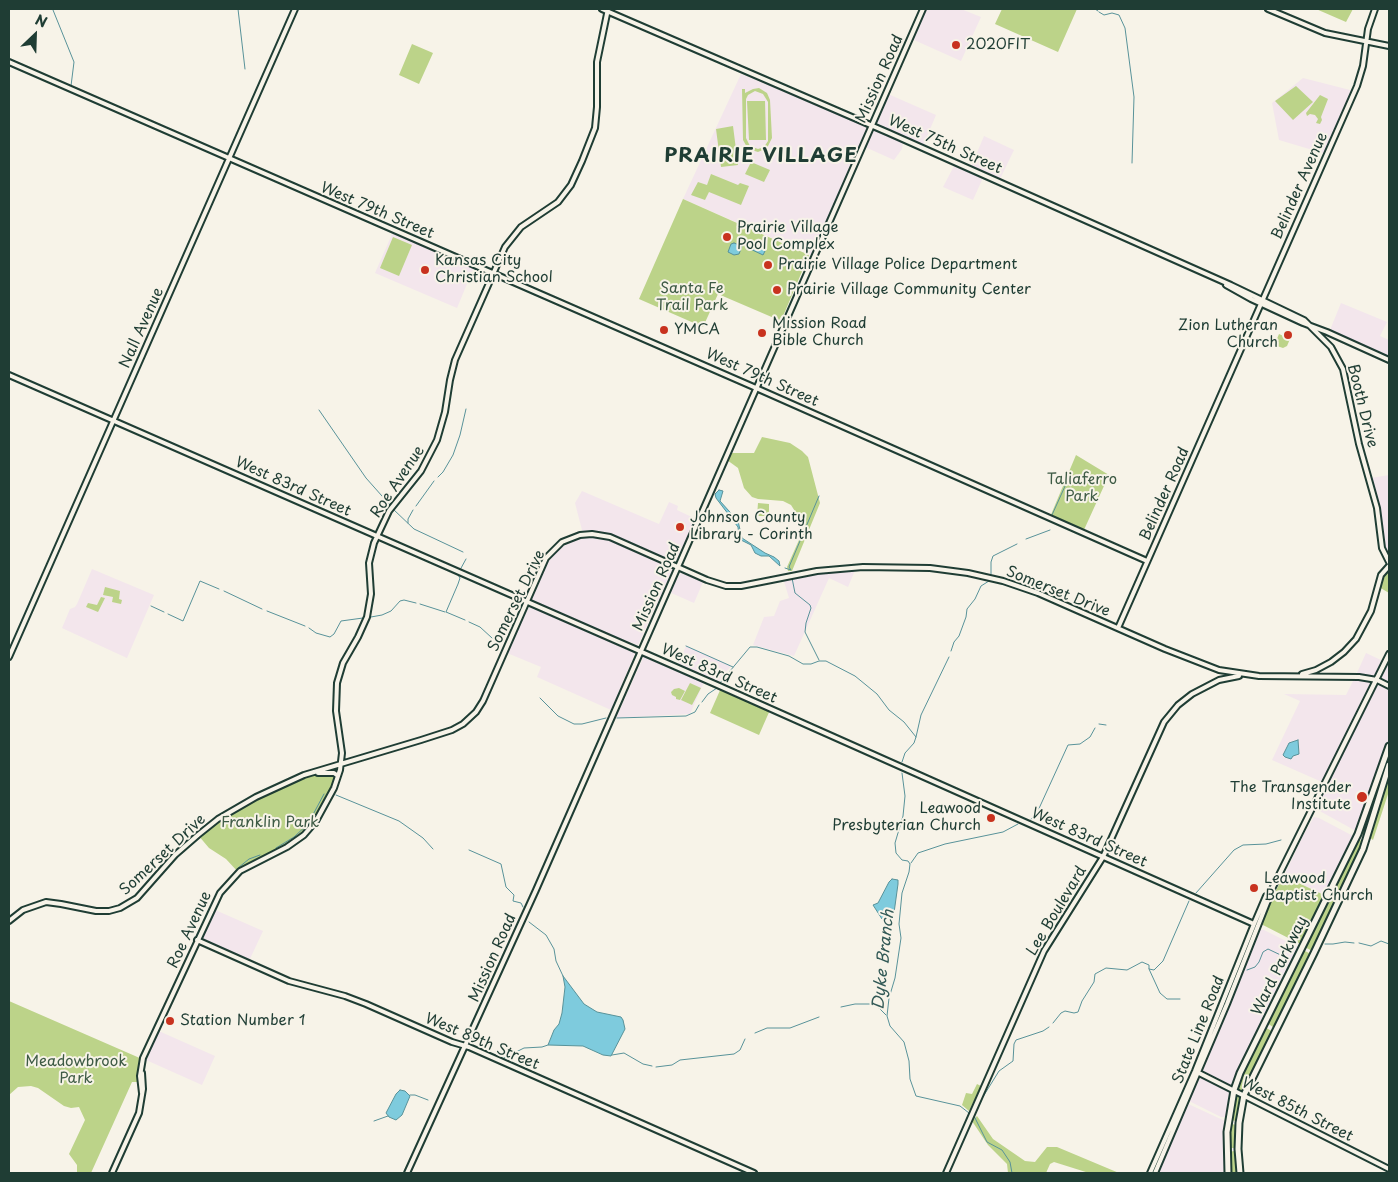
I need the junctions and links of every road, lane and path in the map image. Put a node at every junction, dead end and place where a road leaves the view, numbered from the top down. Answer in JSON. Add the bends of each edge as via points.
{"nodes":[{"id":1,"x":295,"y":9,"type":"edge"},
{"id":2,"x":602,"y":9,"type":"edge"},
{"id":3,"x":924,"y":9,"type":"edge"},
{"id":4,"x":1268,"y":9,"type":"edge"},
{"id":5,"x":1375,"y":9,"type":"edge"},
{"id":6,"x":608,"y":10,"type":"edge"},
{"id":7,"x":1366,"y":40,"type":"junction"},
{"id":8,"x":1389,"y":46,"type":"edge"},
{"id":9,"x":9,"y":62,"type":"edge"},
{"id":10,"x":872,"y":126,"type":"junction"},
{"id":11,"x":228,"y":159,"type":"junction"},
{"id":12,"x":492,"y":273,"type":"junction"},
{"id":13,"x":1261,"y":302,"type":"junction"},
{"id":14,"x":1307,"y":324,"type":"junction"},
{"id":15,"x":1389,"y":360,"type":"edge"},
{"id":16,"x":1232,"y":369,"type":"joint"},
{"id":17,"x":9,"y":375,"type":"edge"},
{"id":18,"x":756,"y":388,"type":"junction"},
{"id":19,"x":113,"y":421,"type":"junction"},
{"id":20,"x":376,"y":536,"type":"junction"},
{"id":21,"x":1147,"y":562,"type":"junction"},
{"id":22,"x":1389,"y":564,"type":"edge"},
{"id":23,"x":677,"y":567,"type":"junction"},
{"id":24,"x":527,"y":602,"type":"junction"},
{"id":25,"x":1118,"y":628,"type":"junction"},
{"id":26,"x":640,"y":652,"type":"junction"},
{"id":27,"x":1389,"y":654,"type":"edge"},
{"id":28,"x":9,"y":656,"type":"edge"},
{"id":29,"x":1320,"y":669,"type":"junction"},
{"id":30,"x":1218,"y":670,"type":"junction"},
{"id":31,"x":1243,"y":675,"type":"junction"},
{"id":32,"x":1292,"y":676,"type":"junction"},
{"id":33,"x":1322,"y":676,"type":"junction"},
{"id":34,"x":1338,"y":676,"type":"junction"},
{"id":35,"x":1223,"y":679,"type":"junction"},
{"id":36,"x":1376,"y":680,"type":"junction"},
{"id":37,"x":1389,"y":686,"type":"edge"},
{"id":38,"x":1389,"y":746,"type":"edge"},
{"id":39,"x":341,"y":765,"type":"junction"},
{"id":40,"x":1389,"y":765,"type":"edge"},
{"id":41,"x":314,"y":772,"type":"junction"},
{"id":42,"x":338,"y":776,"type":"junction"},
{"id":43,"x":1103,"y":857,"type":"junction"},
{"id":44,"x":1269,"y":895,"type":"junction"},
{"id":45,"x":9,"y":921,"type":"edge"},
{"id":46,"x":1254,"y":924,"type":"junction"},
{"id":47,"x":197,"y":940,"type":"junction"},
{"id":48,"x":466,"y":1046,"type":"junction"},
{"id":49,"x":1196,"y":1072,"type":"junction"},
{"id":50,"x":1234,"y":1090,"type":"junction"},
{"id":51,"x":1244,"y":1095,"type":"junction"},
{"id":52,"x":1389,"y":1169,"type":"edge"},
{"id":53,"x":112,"y":1173,"type":"edge"},
{"id":54,"x":407,"y":1173,"type":"edge"},
{"id":55,"x":754,"y":1173,"type":"edge"},
{"id":56,"x":946,"y":1173,"type":"edge"},
{"id":57,"x":1150,"y":1173,"type":"edge"},
{"id":58,"x":1155,"y":1173,"type":"edge"},
{"id":59,"x":1228,"y":1173,"type":"edge"},
{"id":60,"x":1240,"y":1173,"type":"edge"}],
"edges":[{"from":1,"to":11,"type":"street","name":"Nall Avenue"},
{"from":2,"to":6,"type":"street","name":"West 75th Street"},
{"from":3,"to":10,"type":"street","name":"Mission Road"},
{"from":4,"to":7,"type":"street","via":[[1325,33]]},
{"from":5,"to":7,"type":"street","name":"Belinder Avenue"},
{"from":6,"to":10,"type":"street","name":"West 75th Street"},
{"from":6,"to":12,"type":"street","name":"Roe Avenue","via":[[596,62],[595,126],[582,161],[571,185],[558,202],[521,227],[504,247]]},
{"from":7,"to":8,"type":"street"},
{"from":7,"to":13,"type":"street","name":"Belinder Avenue","via":[[1357,86]]},
{"from":9,"to":11,"type":"street","name":"West 79th Street"},
{"from":10,"to":13,"type":"street","name":"West 75th Street"},
{"from":10,"to":18,"type":"street","name":"Mission Road"},
{"from":11,"to":12,"type":"street","name":"West 79th Street"},
{"from":11,"to":19,"type":"street","name":"Nall Avenue"},
{"from":12,"to":18,"type":"street","name":"West 79th Street"},
{"from":12,"to":20,"type":"street","name":"Roe Avenue","via":[[454,360],[437,440],[421,471],[389,511]]},
{"from":13,"to":14,"type":"street","name":"West 75th Street"},
{"from":13,"to":16,"type":"street","name":"Belinder Avenue"},
{"from":14,"to":15,"type":"street","name":"West 75th Street"},
{"from":14,"to":22,"type":"street","name":"Booth Drive","via":[[1330,347],[1343,369],[1377,508],[1382,548]]},
{"from":16,"to":21,"type":"street","name":"Belinder Road"},
{"from":17,"to":19,"type":"street","name":"West 83rd Street"},
{"from":18,"to":21,"type":"street","name":"West 79th Street"},
{"from":18,"to":23,"type":"street","name":"Mission Road"},
{"from":19,"to":20,"type":"street","name":"West 83rd Street"},
{"from":19,"to":28,"type":"street","name":"Nall Avenue"},
{"from":20,"to":24,"type":"street","name":"West 83rd Street"},
{"from":20,"to":39,"type":"street","name":"Roe Avenue","via":[[370,557],[371,594],[367,617],[343,663],[337,683]]},
{"from":21,"to":25,"type":"street","name":"Belinder Road"},
{"from":22,"to":29,"type":"street","via":[[1381,575],[1371,610],[1358,636],[1339,657]]},
{"from":23,"to":24,"type":"street","name":"Somerset Drive","via":[[610,537],[580,535],[562,542],[550,554]]},
{"from":23,"to":25,"type":"street","name":"Somerset Drive","via":[[715,584],[735,586],[817,571],[863,567],[960,571],[1038,592]]},
{"from":23,"to":26,"type":"street","name":"Mission Road"},
{"from":24,"to":26,"type":"street","name":"West 83rd Street"},
{"from":24,"to":39,"type":"street","name":"Somerset Drive","via":[[483,701],[469,720],[447,732]]},
{"from":25,"to":30,"type":"street","name":"Somerset Drive"},
{"from":26,"to":43,"type":"street","name":"West 83rd Street"},
{"from":26,"to":48,"type":"street","name":"Mission Road"},
{"from":27,"to":36,"type":"street","name":"State Line Road"},
{"from":29,"to":32,"type":"street"},
{"from":29,"to":33,"type":"street"},
{"from":29,"to":34,"type":"street"},
{"from":30,"to":31,"type":"street","name":"Somerset Drive"},
{"from":30,"to":35,"type":"street"},
{"from":31,"to":32,"type":"street","name":"Somerset Drive"},
{"from":31,"to":35,"type":"street","name":"Lee Boulevard"},
{"from":32,"to":33,"type":"street","name":"Somerset Drive"},
{"from":33,"to":34,"type":"street","name":"Somerset Drive"},
{"from":34,"to":36,"type":"street","name":"Somerset Drive"},
{"from":35,"to":43,"type":"street","name":"Lee Boulevard","via":[[1192,694],[1164,722]]},
{"from":36,"to":37,"type":"street"},
{"from":36,"to":44,"type":"street","name":"State Line Road"},
{"from":38,"to":50,"type":"main road","name":"Ward Parkway","via":[[1358,834]]},
{"from":39,"to":41,"type":"street","name":"Somerset Drive"},
{"from":39,"to":42,"type":"street","name":"Roe Avenue"},
{"from":40,"to":51,"type":"main road","name":"Ward Parkway","via":[[1363,849]]},
{"from":41,"to":42,"type":"street"},
{"from":41,"to":45,"type":"street","name":"Somerset Drive","via":[[256,796],[218,819],[183,848],[140,895],[125,906],[100,912],[46,902],[23,910]]},
{"from":42,"to":47,"type":"street","name":"Roe Avenue","via":[[325,806],[308,831],[292,845],[243,870],[226,885]]},
{"from":43,"to":46,"type":"street","name":"West 83rd Street"},
{"from":43,"to":56,"type":"street","name":"Lee Boulevard","via":[[1044,951]]},
{"from":44,"to":46,"type":"street","name":"State Line Road"},
{"from":44,"to":49,"type":"street","name":"State Line Road"},
{"from":46,"to":49,"type":"street","name":"State Line Road"},
{"from":47,"to":48,"type":"street","name":"West 89th Street","via":[[289,981],[345,996]]},
{"from":47,"to":53,"type":"street","name":"Roe Avenue","via":[[145,1056],[140,1113]]},
{"from":48,"to":54,"type":"street","name":"Mission Road"},
{"from":48,"to":55,"type":"street","name":"West 89th Street"},
{"from":49,"to":50,"type":"street","name":"West 85th Street"},
{"from":49,"to":57,"type":"street","name":"State Line Road"},
{"from":49,"to":58,"type":"street","name":"State Line Road"},
{"from":50,"to":51,"type":"street","name":"West 85th Street"},
{"from":50,"to":59,"type":"main road","name":"Ward Parkway","via":[[1227,1132]]},
{"from":51,"to":52,"type":"street","name":"West 85th Street"},
{"from":51,"to":60,"type":"main road","name":"Ward Parkway","via":[[1239,1123]]}]}
